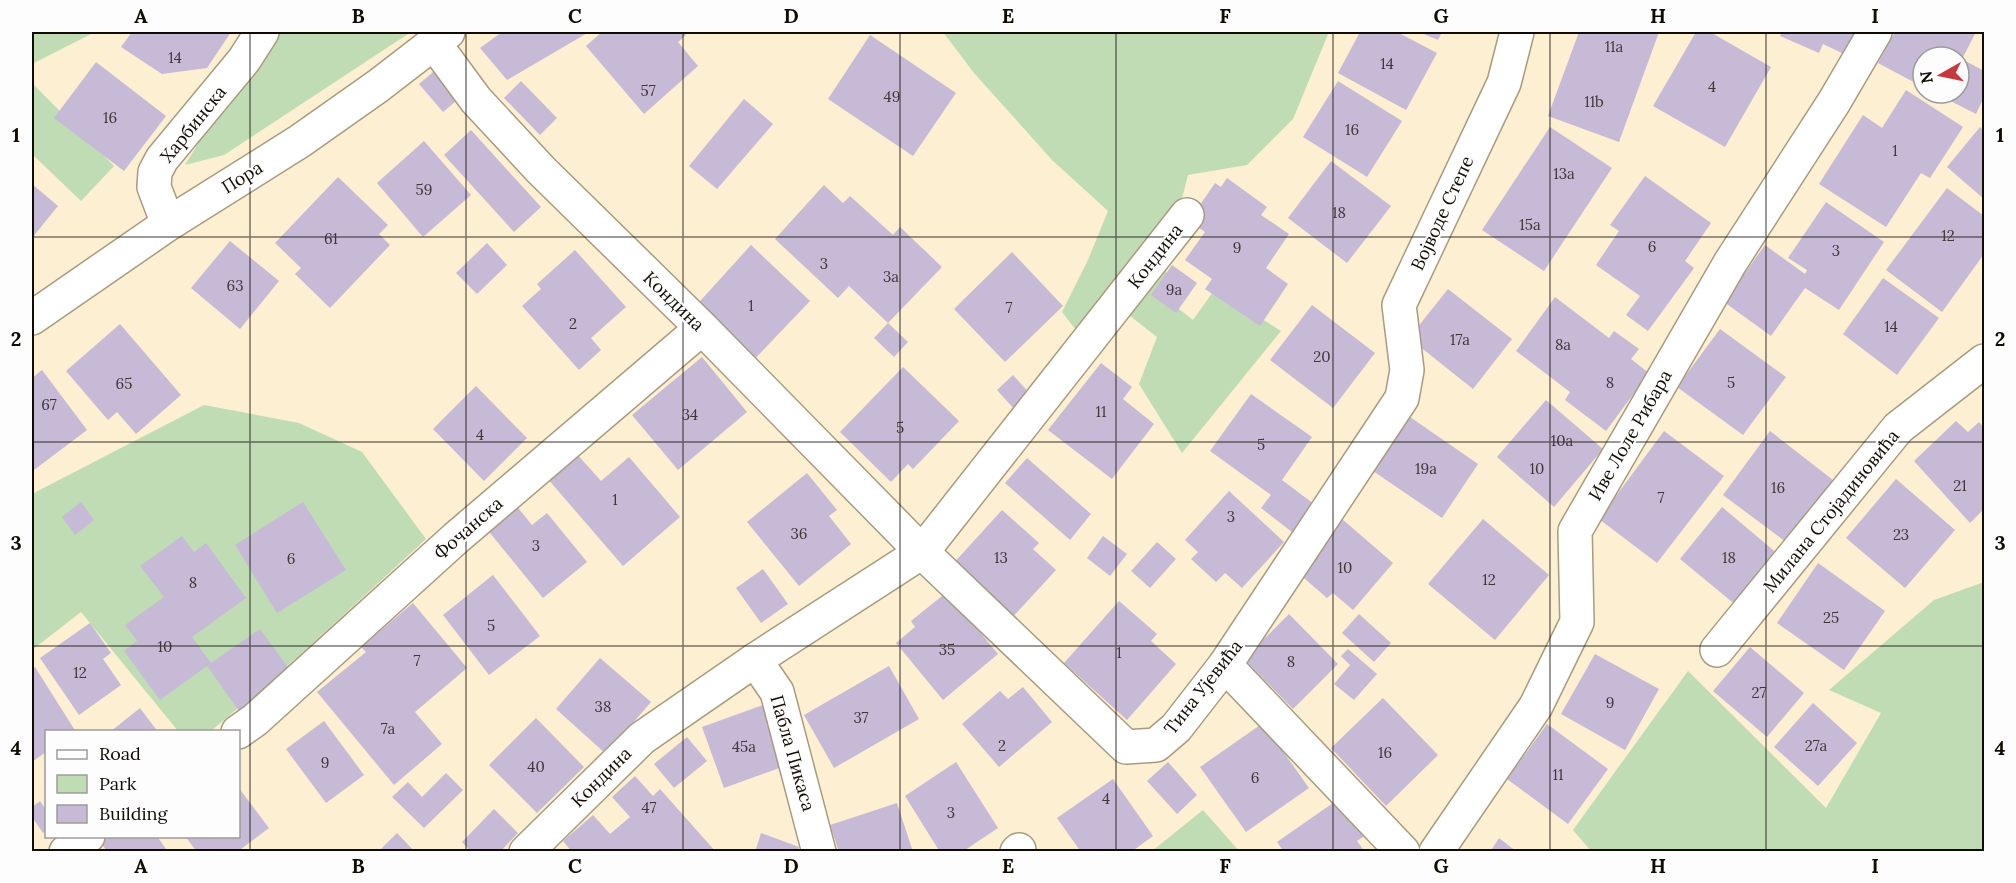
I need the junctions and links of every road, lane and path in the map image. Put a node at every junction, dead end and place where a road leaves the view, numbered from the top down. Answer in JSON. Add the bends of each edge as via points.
{"nodes":[{"id":1,"x":262,"y":32,"type":"edge"},
{"id":2,"x":1517,"y":32,"type":"edge"},
{"id":3,"x":1875,"y":32,"type":"edge"},
{"id":4,"x":441,"y":37,"type":"edge"},
{"id":5,"x":1187,"y":215,"type":"dead end"},
{"id":6,"x":168,"y":224,"type":"junction"},
{"id":7,"x":32,"y":318,"type":"edge"},
{"id":8,"x":702,"y":328,"type":"junction"},
{"id":9,"x":1984,"y":361,"type":"edge"},
{"id":10,"x":1402,"y":398,"type":"joint"},
{"id":11,"x":922,"y":552,"type":"junction"},
{"id":12,"x":1717,"y":650,"type":"dead end"},
{"id":13,"x":755,"y":660,"type":"junction"},
{"id":14,"x":1225,"y":665,"type":"junction"},
{"id":15,"x":240,"y":731,"type":"edge"},
{"id":16,"x":87,"y":838,"type":"edge"},
{"id":17,"x":66,"y":852,"type":"edge"},
{"id":18,"x":526,"y":852,"type":"edge"},
{"id":19,"x":819,"y":852,"type":"edge"},
{"id":20,"x":1403,"y":852,"type":"edge"},
{"id":21,"x":1436,"y":852,"type":"edge"}],
"edges":[{"from":1,"to":6,"type":"street","name":"Харбинска","via":[[155,172],[154,187]]},
{"from":2,"to":10,"type":"street","name":"Војводе Степе","via":[[1504,83],[1399,305],[1407,370]]},
{"from":3,"to":21,"type":"street","name":"Иве Лоле Рибара","via":[[1730,263],[1575,531],[1577,622],[1536,706]]},
{"from":4,"to":6,"type":"street","name":"Пора","via":[[300,141]]},
{"from":4,"to":8,"type":"street","name":"Кондина","via":[[476,100],[541,170]]},
{"from":5,"to":11,"type":"street","name":"Кондина"},
{"from":6,"to":7,"type":"street","name":"Пора"},
{"from":8,"to":11,"type":"street","name":"Кондина"},
{"from":8,"to":15,"type":"street","name":"Фочанска","via":[[456,538]]},
{"from":9,"to":12,"type":"street","name":"Милана Стојадиновића","via":[[1898,428]]},
{"from":10,"to":14,"type":"street","name":"Тина Ујевића"},
{"from":11,"to":13,"type":"street","name":"Кондина"},
{"from":11,"to":14,"type":"street","name":"Тина Ујевића","via":[[1126,747],[1156,745],[1176,728]]},
{"from":13,"to":18,"type":"street","name":"Кондина","via":[[642,738]]},
{"from":13,"to":19,"type":"street","name":"Пабла Пикаса","via":[[777,692]]},
{"from":14,"to":20,"type":"street"},
{"from":16,"to":17,"type":"street"}]}
